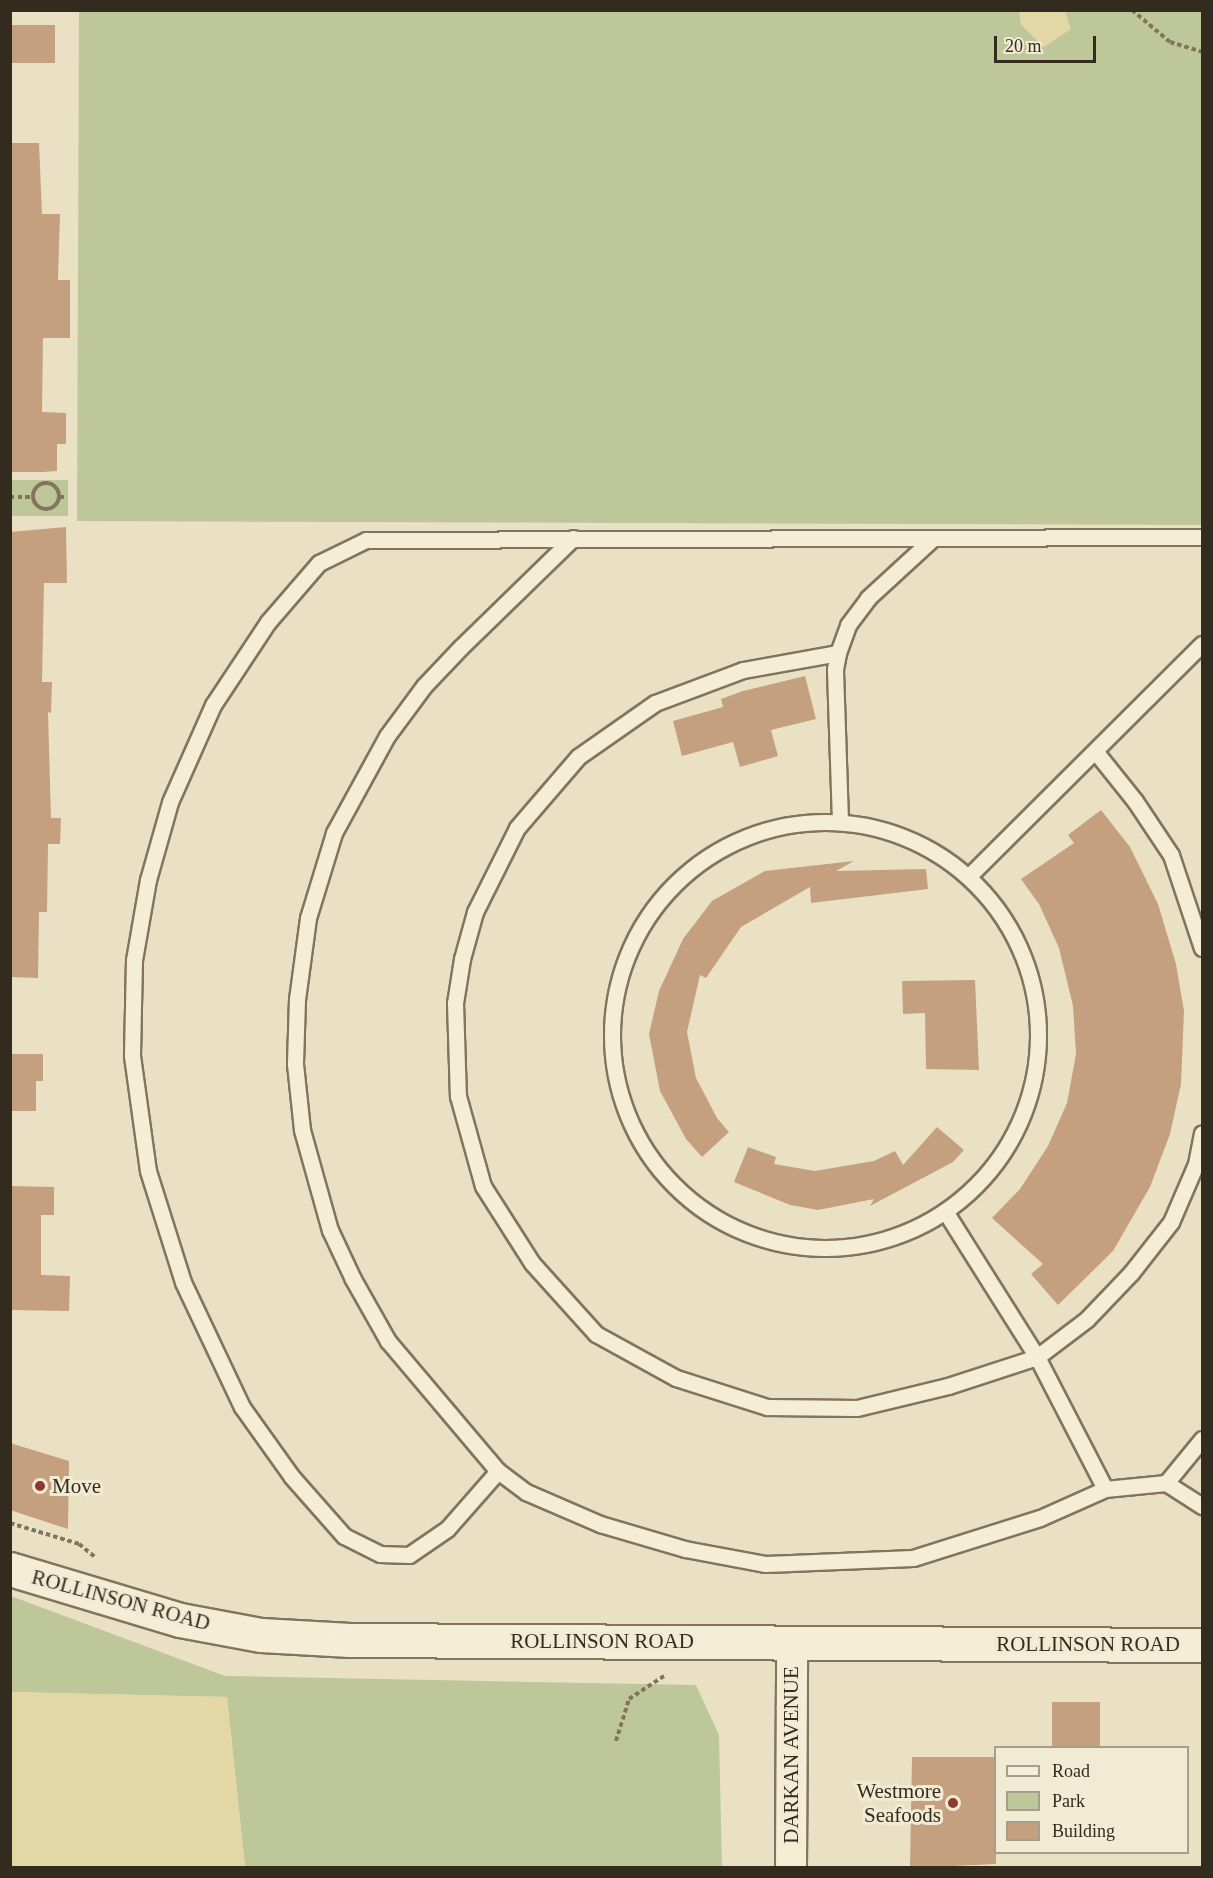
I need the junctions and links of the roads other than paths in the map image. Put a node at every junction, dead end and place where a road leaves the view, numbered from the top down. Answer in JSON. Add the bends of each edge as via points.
{"nodes":[{"id":1,"x":1203,"y":537,"type":"edge"},
{"id":2,"x":573,"y":538,"type":"junction"},
{"id":3,"x":931,"y":540,"type":"junction"},
{"id":4,"x":1203,"y":644,"type":"edge"},
{"id":5,"x":838,"y":653,"type":"junction"},
{"id":6,"x":1095,"y":751,"type":"junction"},
{"id":7,"x":840,"y":821,"type":"junction"},
{"id":8,"x":973,"y":872,"type":"junction"},
{"id":9,"x":1203,"y":948,"type":"edge"},
{"id":10,"x":1203,"y":1134,"type":"edge"},
{"id":11,"x":945,"y":1211,"type":"junction"},
{"id":12,"x":1037,"y":1357,"type":"junction"},
{"id":13,"x":1203,"y":1439,"type":"edge"},
{"id":14,"x":498,"y":1472,"type":"junction"},
{"id":15,"x":1166,"y":1483,"type":"junction"},
{"id":16,"x":1105,"y":1489,"type":"junction"},
{"id":17,"x":1203,"y":1506,"type":"edge"},
{"id":18,"x":10,"y":1569,"type":"edge"},
{"id":19,"x":792,"y":1642,"type":"junction"},
{"id":20,"x":1203,"y":1645,"type":"edge"},
{"id":21,"x":791,"y":1868,"type":"edge"}],
"edges":[{"from":1,"to":3,"type":"lane"},
{"from":2,"to":3,"type":"lane"},
{"from":2,"to":14,"type":"lane","via":[[461,646],[424,686],[387,736],[334,833],[308,918],[297,999],[295,1064],[302,1130],[330,1230],[388,1341]]},
{"from":2,"to":14,"type":"lane","via":[[366,540],[319,563],[268,622],[213,705],[170,802],[148,880],[134,960],[132,1055],[148,1171],[183,1282],[205,1335],[242,1407],[279,1460],[344,1536],[371,1550],[395,1556],[409,1555],[429,1545]]},
{"from":3,"to":5,"type":"lane","via":[[868,598],[848,625]]},
{"from":4,"to":6,"type":"lane"},
{"from":5,"to":7,"type":"lane","via":[[835,669]]},
{"from":5,"to":12,"type":"lane","via":[[744,670],[655,703],[578,757],[517,828],[475,912],[455,1003],[458,1096],[483,1186],[532,1263],[596,1334],[676,1378],[767,1407],[857,1408],[948,1386]]},
{"from":6,"to":8,"type":"lane"},
{"from":6,"to":9,"type":"lane","via":[[1171,855]]},
{"from":7,"to":8,"type":"lane","via":[[887,832]]},
{"from":7,"to":11,"type":"lane","via":[[785,827],[734,844],[688,873],[651,912],[625,959],[612,1012],[612,1066],[626,1118],[653,1164],[691,1203],[738,1231],[789,1246],[844,1248],[897,1236]]},
{"from":8,"to":11,"type":"lane","via":[[1002,914],[1024,958],[1034,1003],[1036,1050],[1028,1098],[1009,1142],[981,1180]]},
{"from":10,"to":12,"type":"lane","via":[[1196,1164],[1171,1222],[1131,1273],[1087,1319]]},
{"from":11,"to":12,"type":"lane"},
{"from":12,"to":16,"type":"lane"},
{"from":13,"to":15,"type":"lane"},
{"from":14,"to":16,"type":"lane","via":[[526,1492],[600,1524],[685,1549],[765,1564],[913,1558],[1040,1518]]},
{"from":15,"to":16,"type":"lane"},
{"from":15,"to":17,"type":"lane"},
{"from":18,"to":19,"type":"street","name":"ROLLINSON ROAD","via":[[180,1620],[261,1635],[350,1640]]},
{"from":19,"to":20,"type":"street","name":"ROLLINSON ROAD"},
{"from":19,"to":21,"type":"street","name":"DARKAN AVENUE"}]}
